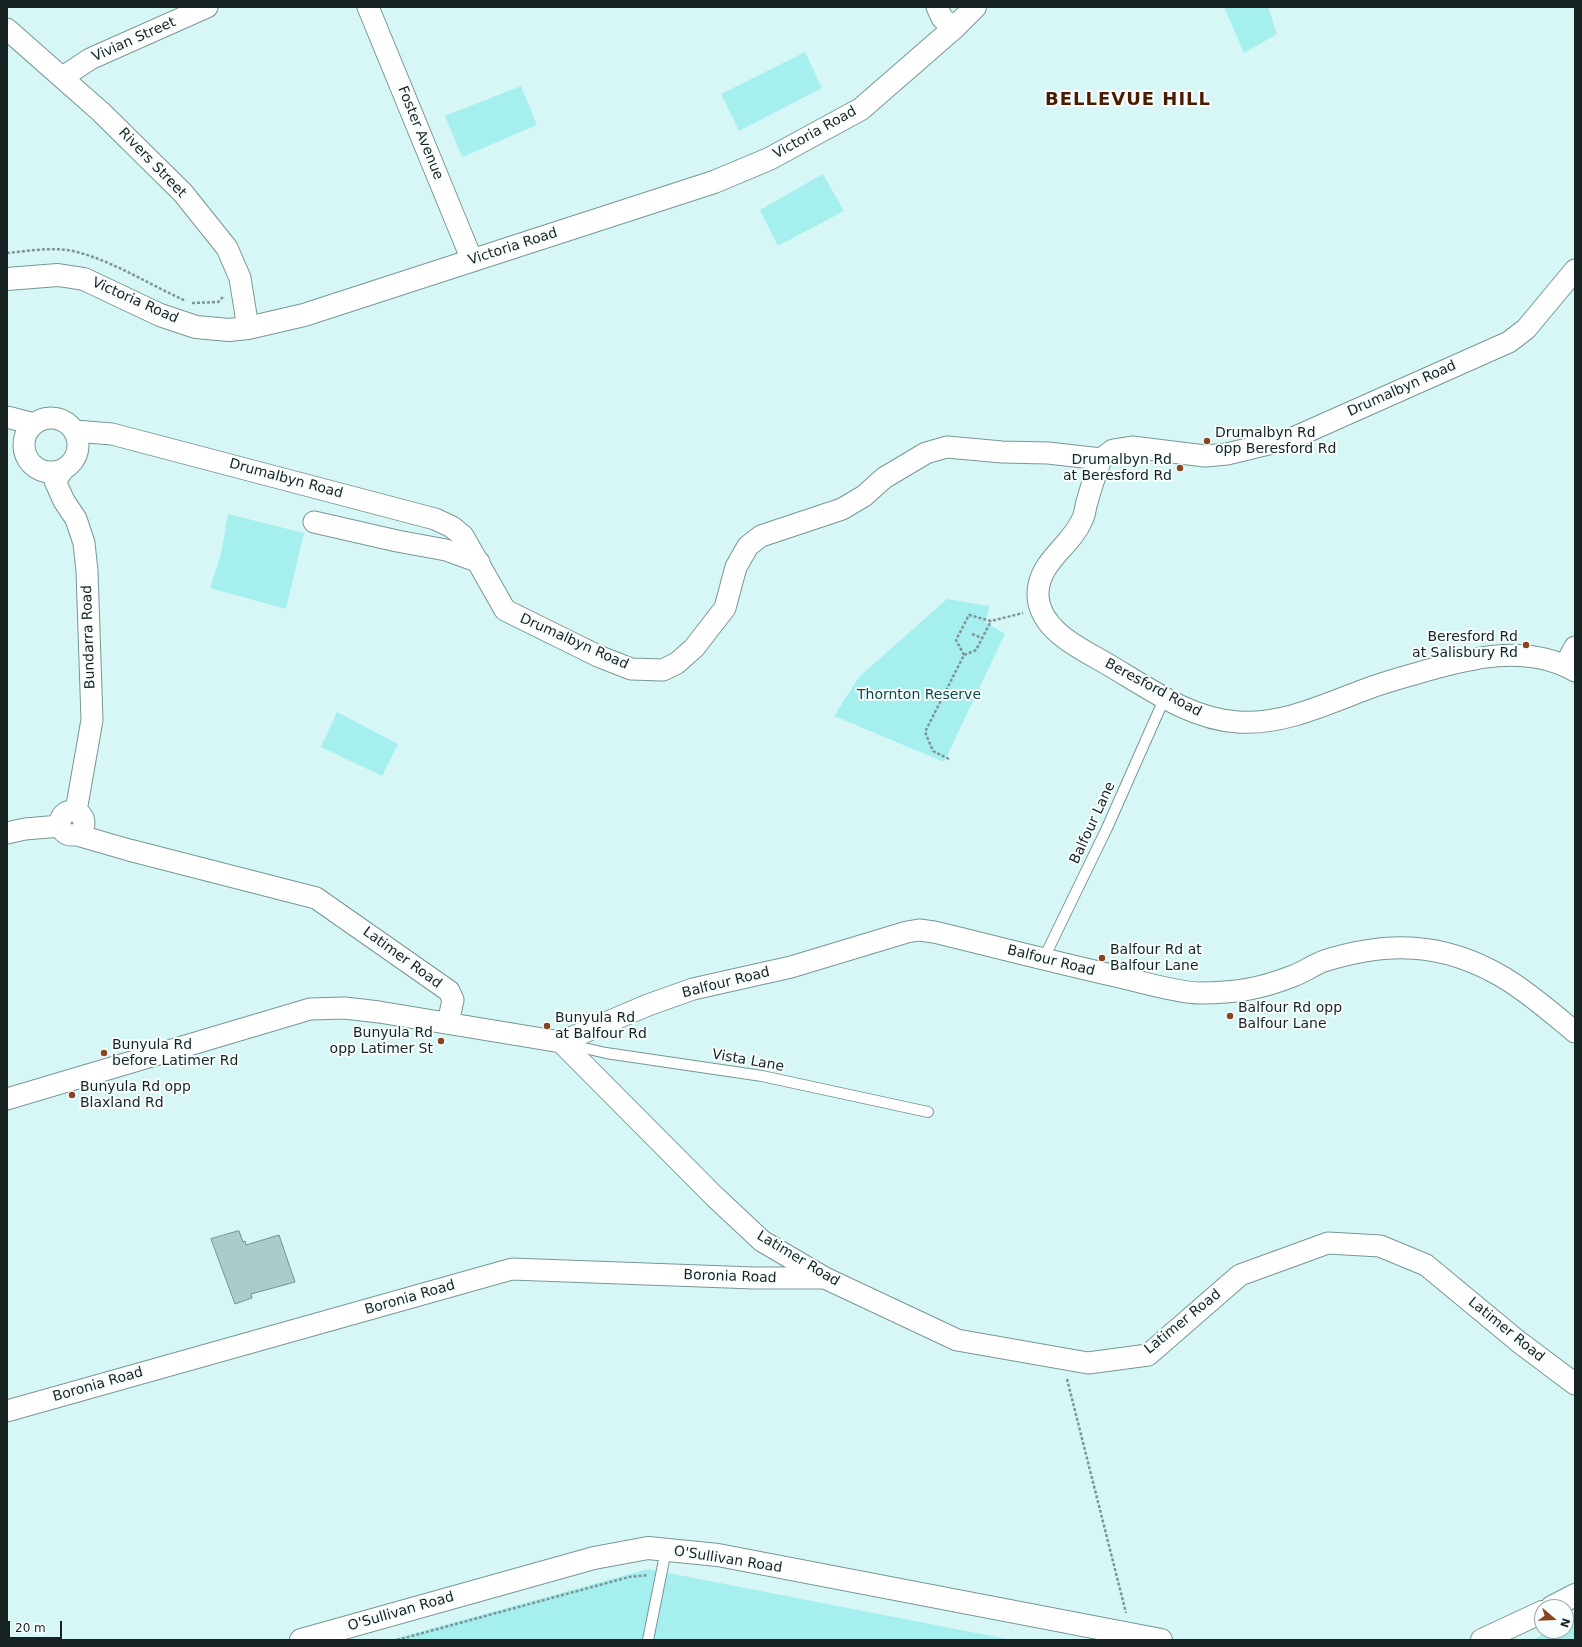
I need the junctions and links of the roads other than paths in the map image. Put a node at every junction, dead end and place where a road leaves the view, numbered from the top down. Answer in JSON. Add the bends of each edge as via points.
{"nodes":[{"id":1,"x":207,"y":7,"type":"edge"},
{"id":2,"x":368,"y":7,"type":"edge"},
{"id":3,"x":938,"y":7,"type":"edge"},
{"id":4,"x":975,"y":7,"type":"edge"},
{"id":5,"x":954,"y":28,"type":"junction"},
{"id":6,"x":7,"y":29,"type":"edge"},
{"id":7,"x":63,"y":77,"type":"junction"},
{"id":8,"x":472,"y":260,"type":"junction"},
{"id":9,"x":1575,"y":270,"type":"edge"},
{"id":10,"x":7,"y":279,"type":"edge"},
{"id":11,"x":248,"y":328,"type":"junction"},
{"id":12,"x":7,"y":417,"type":"edge"},
{"id":13,"x":34,"y":424,"type":"junction"},
{"id":14,"x":75,"y":431,"type":"junction"},
{"id":15,"x":1100,"y":459,"type":"junction"},
{"id":16,"x":63,"y":470,"type":"junction"},
{"id":17,"x":314,"y":522,"type":"dead end"},
{"id":18,"x":479,"y":562,"type":"junction"},
{"id":19,"x":1572,"y":661,"type":"edge"},
{"id":20,"x":1165,"y":697,"type":"junction"},
{"id":21,"x":69,"y":830,"type":"junction"},
{"id":22,"x":7,"y":834,"type":"edge"},
{"id":23,"x":1043,"y":960,"type":"junction"},
{"id":24,"x":448,"y":1023,"type":"junction"},
{"id":25,"x":1575,"y":1032,"type":"edge"},
{"id":26,"x":561,"y":1042,"type":"junction"},
{"id":27,"x":7,"y":1099,"type":"edge"},
{"id":28,"x":928,"y":1112,"type":"dead end"},
{"id":29,"x":825,"y":1278,"type":"junction"},
{"id":30,"x":1575,"y":1384,"type":"edge"},
{"id":31,"x":7,"y":1411,"type":"edge"},
{"id":32,"x":666,"y":1550,"type":"junction"},
{"id":33,"x":1534,"y":1616,"type":"edge"},
{"id":34,"x":300,"y":1640,"type":"edge"},
{"id":35,"x":648,"y":1640,"type":"edge"},
{"id":36,"x":1161,"y":1640,"type":"edge"},
{"id":37,"x":1482,"y":1640,"type":"edge"}],
"edges":[{"from":1,"to":7,"type":"street","name":"Vivian Street","via":[[90,59]]},
{"from":2,"to":8,"type":"street","name":"Foster Avenue"},
{"from":3,"to":5,"type":"street","via":[[942,18]]},
{"from":4,"to":5,"type":"street","name":"Victoria Road"},
{"from":5,"to":8,"type":"street","name":"Victoria Road","via":[[861,109],[769,159],[714,182]]},
{"from":6,"to":7,"type":"street","name":"Rivers Street"},
{"from":7,"to":11,"type":"street","name":"Rivers Street","via":[[183,193],[227,248],[240,278]]},
{"from":8,"to":11,"type":"street","name":"Victoria Road","via":[[304,315]]},
{"from":9,"to":15,"type":"street","name":"Drumalbyn Road","via":[[1526,329],[1509,342],[1294,438],[1227,454],[1205,456],[1132,447],[1113,450]]},
{"from":10,"to":11,"type":"street","name":"Victoria Road","via":[[58,274],[84,279],[160,315],[196,327],[229,330]]},
{"from":12,"to":13,"type":"street"},
{"from":13,"to":14,"type":"street","via":[[51,418],[69,424]]},
{"from":13,"to":16,"type":"street","via":[[27,433],[25,455],[32,465],[41,471],[52,473]]},
{"from":14,"to":16,"type":"street","via":[[78,437],[78,450],[73,463]]},
{"from":14,"to":18,"type":"street","name":"Drumalbyn Road","via":[[112,434],[435,519],[464,536]]},
{"from":15,"to":18,"type":"street","name":"Drumalbyn Road","via":[[947,447],[926,453],[884,478],[864,496],[842,509],[761,536],[748,546],[736,567],[725,608],[694,648],[677,663],[663,670],[631,669],[598,656],[504,610]]},
{"from":15,"to":20,"type":"street","name":"Beresford Road","via":[[1083,519],[1075,533],[1054,555],[1040,582],[1038,597],[1041,609],[1056,631],[1074,645]]},
{"from":16,"to":21,"type":"street","name":"Bundarra Road","via":[[55,481],[76,519],[84,543],[92,720],[76,811],[85,822],[82,832]]},
{"from":17,"to":18,"type":"street","via":[[446,550]]},
{"from":19,"to":20,"type":"street","name":"Beresford Road","via":[[1524,655],[1473,659],[1375,686],[1303,713],[1270,721],[1238,722],[1210,718]]},
{"from":20,"to":23,"type":"lane","name":"Balfour Lane","via":[[1107,828]]},
{"from":21,"to":22,"type":"street","via":[[25,829]]},
{"from":21,"to":24,"type":"street","name":"Latimer Road","via":[[129,850],[316,898],[449,991],[453,1000]]},
{"from":23,"to":25,"type":"street","name":"Balfour Road","via":[[1197,993],[1230,993],[1261,988],[1295,976],[1322,962],[1356,952],[1381,948],[1414,948],[1478,964],[1503,977]]},
{"from":23,"to":26,"type":"street","name":"Balfour Road","via":[[934,932],[907,932],[792,967],[693,989]]},
{"from":24,"to":26,"type":"street"},
{"from":24,"to":27,"type":"street","via":[[345,1008],[310,1009]]},
{"from":26,"to":28,"type":"lane","name":"Vista Lane","via":[[606,1053],[762,1076]]},
{"from":26,"to":29,"type":"street","name":"Latimer Road","via":[[762,1241]]},
{"from":29,"to":30,"type":"street","name":"Latimer Road","via":[[957,1340],[1088,1362],[1148,1354],[1240,1275],[1328,1243],[1380,1246],[1426,1265],[1519,1342]]},
{"from":29,"to":31,"type":"street","name":"Boronia Road","via":[[754,1278],[512,1269]]},
{"from":32,"to":34,"type":"street","name":"O'Sullivan Road","via":[[648,1548],[594,1558]]},
{"from":32,"to":35,"type":"lane"},
{"from":32,"to":36,"type":"street","name":"O'Sullivan Road","via":[[718,1555]]},
{"from":33,"to":37,"type":"street"}]}
